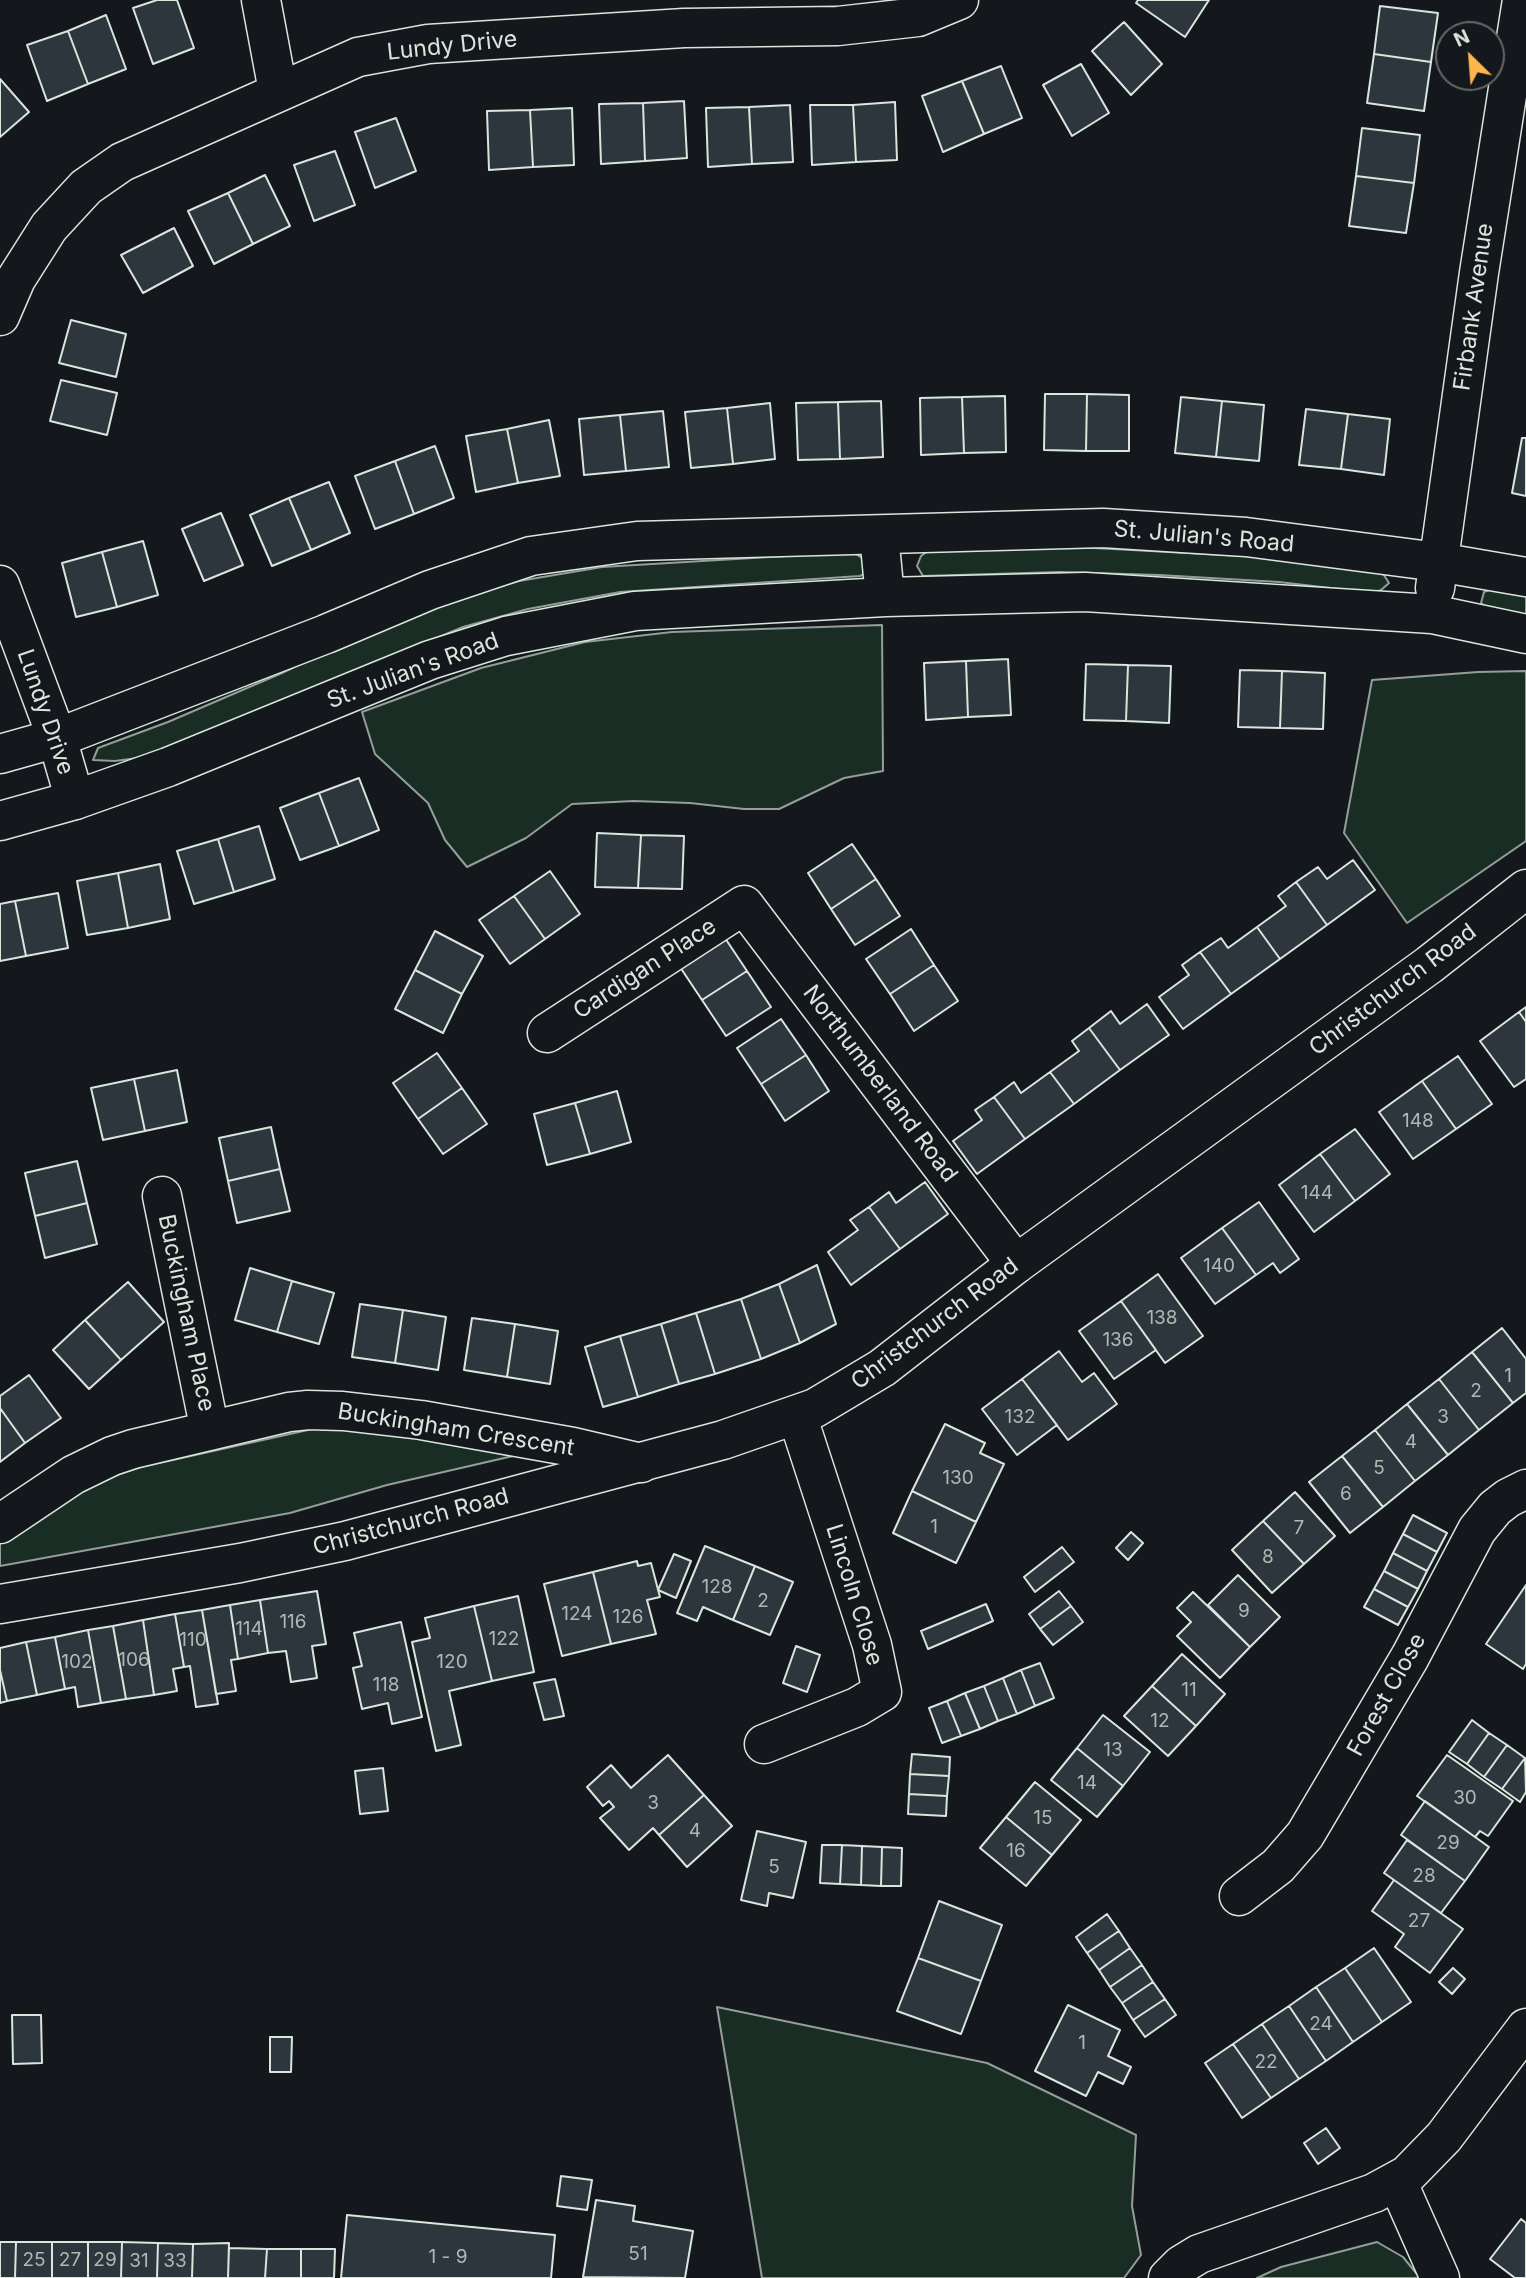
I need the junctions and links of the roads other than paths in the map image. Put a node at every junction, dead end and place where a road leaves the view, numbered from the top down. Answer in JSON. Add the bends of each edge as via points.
{"nodes":[{"id":1,"x":261,"y":0,"type":"edge"},
{"id":2,"x":959,"y":0,"type":"edge"},
{"id":3,"x":683,"y":14,"type":"edge"},
{"id":4,"x":1522,"y":18,"type":"edge"},
{"id":5,"x":278,"y":91,"type":"junction"},
{"id":6,"x":0,"y":316,"type":"edge"},
{"id":7,"x":879,"y":535,"type":"junction"},
{"id":8,"x":1438,"y":562,"type":"junction"},
{"id":9,"x":1526,"y":578,"type":"edge"},
{"id":10,"x":0,"y":585,"type":"edge"},
{"id":11,"x":885,"y":597,"type":"junction"},
{"id":12,"x":1432,"y":614,"type":"junction"},
{"id":13,"x":1526,"y":634,"type":"edge"},
{"id":14,"x":57,"y":738,"type":"junction"},
{"id":15,"x":0,"y":754,"type":"edge"},
{"id":16,"x":75,"y":800,"type":"junction"},
{"id":17,"x":0,"y":821,"type":"edge"},
{"id":18,"x":1526,"y":889,"type":"edge"},
{"id":19,"x":744,"y":905,"type":"joint"},
{"id":20,"x":547,"y":1033,"type":"dead end"},
{"id":21,"x":162,"y":1196,"type":"dead end"},
{"id":22,"x":1016,"y":1264,"type":"junction"},
{"id":23,"x":797,"y":1415,"type":"junction"},
{"id":24,"x":210,"y":1431,"type":"junction"},
{"id":25,"x":641,"y":1463,"type":"junction"},
{"id":26,"x":1526,"y":1489,"type":"edge"},
{"id":27,"x":0,"y":1524,"type":"edge"},
{"id":28,"x":0,"y":1604,"type":"edge"},
{"id":29,"x":764,"y":1745,"type":"dead end"},
{"id":30,"x":1239,"y":1896,"type":"dead end"},
{"id":31,"x":1526,"y":2028,"type":"edge"},
{"id":32,"x":1397,"y":2181,"type":"junction"},
{"id":33,"x":1168,"y":2278,"type":"edge"},
{"id":34,"x":1440,"y":2278,"type":"edge"}],
"edges":[{"from":1,"to":5,"type":"street"},
{"from":2,"to":3,"type":"street","name":"Lundy Drive","via":[[918,17],[838,26]]},
{"from":3,"to":5,"type":"street","name":"Lundy Drive","via":[[428,44],[358,57]]},
{"from":4,"to":8,"type":"street","name":"Firbank Avenue","via":[[1479,273]]},
{"from":5,"to":6,"type":"street","name":"Lundy Drive","via":[[122,162],[86,187],[50,228],[16,279]]},
{"from":7,"to":8,"type":"street","name":"St. Julian's Road","via":[[1103,528],[1246,537]]},
{"from":7,"to":11,"type":"street"},
{"from":7,"to":14,"type":"street","name":"St. Julian's Road","via":[[637,541],[531,556],[430,590]]},
{"from":8,"to":9,"type":"street","name":"St. Julian's Road"},
{"from":8,"to":12,"type":"street","name":"Firbank Avenue"},
{"from":10,"to":14,"type":"street","name":"Lundy Drive"},
{"from":11,"to":12,"type":"street","name":"St. Julian's Road","via":[[1085,592]]},
{"from":11,"to":16,"type":"street","name":"St. Julian's Road","via":[[635,611],[506,636],[430,660]]},
{"from":12,"to":13,"type":"street","name":"St. Julian's Road"},
{"from":14,"to":15,"type":"street","name":"St. Julian's Road"},
{"from":14,"to":16,"type":"street","name":"Lundy Drive"},
{"from":16,"to":17,"type":"street","name":"St. Julian's Road"},
{"from":18,"to":22,"type":"street","name":"Christchurch Road","via":[[1429,965]]},
{"from":19,"to":20,"type":"street","name":"Cardigan Place"},
{"from":19,"to":22,"type":"street","name":"Northumberland Road"},
{"from":21,"to":24,"type":"street","name":"Buckingham Place"},
{"from":22,"to":23,"type":"street","name":"Christchurch Road","via":[[864,1380]]},
{"from":23,"to":25,"type":"street","name":"Christchurch Road"},
{"from":23,"to":29,"type":"street","name":"Lincoln Close","via":[[872,1645],[882,1692]]},
{"from":24,"to":25,"type":"street","name":"Buckingham Crescent","via":[[289,1412],[334,1411],[421,1420]]},
{"from":24,"to":27,"type":"street","name":"Buckingham Crescent","via":[[91,1464]]},
{"from":25,"to":28,"type":"street","name":"Christchurch Road","via":[[298,1551]]},
{"from":26,"to":30,"type":"street","name":"Forest Close","via":[[1495,1508],[1477,1530],[1410,1657],[1306,1835],[1278,1866]]},
{"from":31,"to":32,"type":"street","via":[[1438,2144]]},
{"from":32,"to":33,"type":"street","via":[[1199,2254]]},
{"from":32,"to":34,"type":"street"}]}
